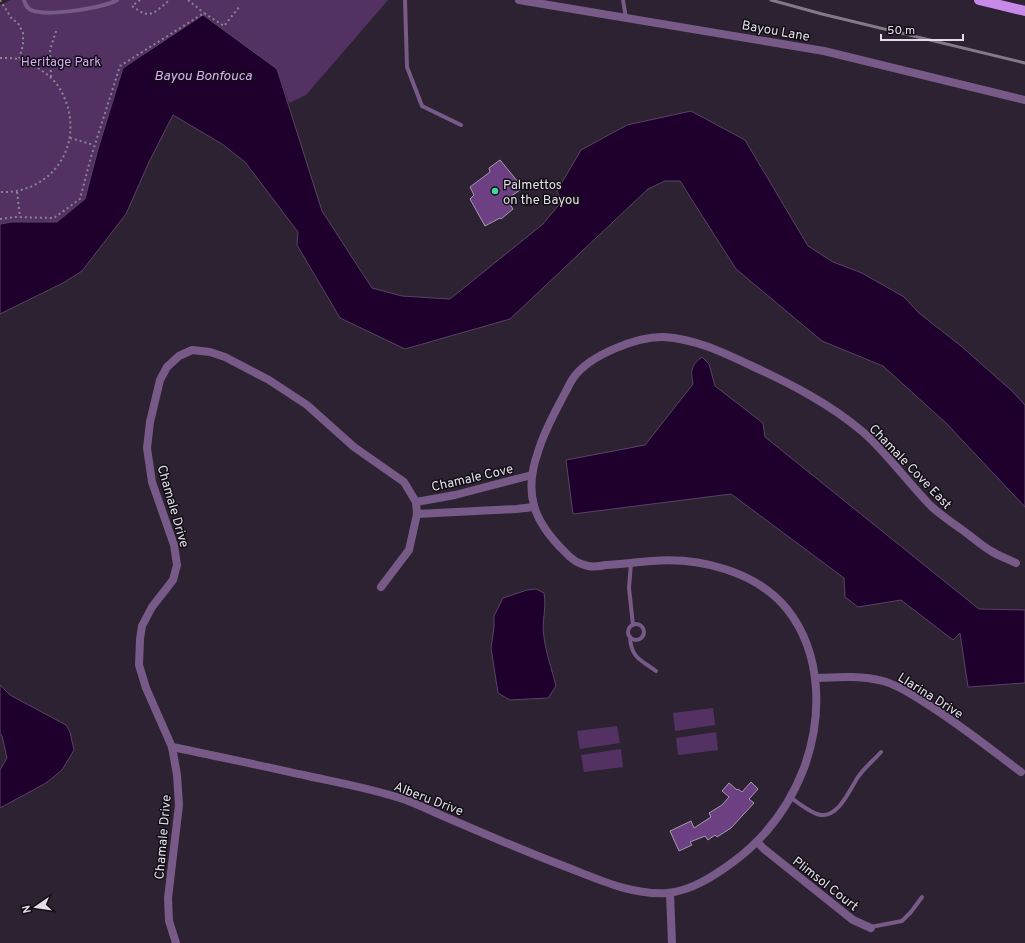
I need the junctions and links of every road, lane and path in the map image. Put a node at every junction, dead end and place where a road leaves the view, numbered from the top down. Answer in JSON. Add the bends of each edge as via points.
{"nodes":[{"id":1,"x":0,"y":0,"type":"edge"},
{"id":2,"x":117,"y":0,"type":"edge"},
{"id":3,"x":140,"y":0,"type":"edge"},
{"id":4,"x":168,"y":0,"type":"edge"},
{"id":5,"x":188,"y":0,"type":"edge"},
{"id":6,"x":405,"y":0,"type":"edge"},
{"id":7,"x":519,"y":0,"type":"edge"},
{"id":8,"x":623,"y":0,"type":"edge"},
{"id":9,"x":979,"y":0,"type":"edge"},
{"id":10,"x":24,"y":2,"type":"edge"},
{"id":11,"x":240,"y":6,"type":"dead end"},
{"id":12,"x":1025,"y":11,"type":"edge"},
{"id":13,"x":204,"y":13,"type":"junction"},
{"id":14,"x":626,"y":18,"type":"junction"},
{"id":15,"x":57,"y":28,"type":"dead end"},
{"id":16,"x":0,"y":58,"type":"edge"},
{"id":17,"x":19,"y":59,"type":"junction"},
{"id":18,"x":51,"y":77,"type":"junction"},
{"id":19,"x":1025,"y":100,"type":"edge"},
{"id":20,"x":461,"y":125,"type":"dead end"},
{"id":21,"x":70,"y":138,"type":"junction"},
{"id":22,"x":94,"y":145,"type":"junction"},
{"id":23,"x":0,"y":192,"type":"edge"},
{"id":24,"x":17,"y":192,"type":"junction"},
{"id":25,"x":20,"y":217,"type":"junction"},
{"id":26,"x":0,"y":219,"type":"edge"},
{"id":27,"x":532,"y":475,"type":"junction"},
{"id":28,"x":416,"y":502,"type":"junction"},
{"id":29,"x":534,"y":507,"type":"junction"},
{"id":30,"x":417,"y":514,"type":"junction"},
{"id":31,"x":631,"y":563,"type":"junction"},
{"id":32,"x":1016,"y":563,"type":"dead end"},
{"id":33,"x":381,"y":587,"type":"dead end"},
{"id":34,"x":633,"y":625,"type":"junction"},
{"id":35,"x":630,"y":637,"type":"junction"},
{"id":36,"x":656,"y":671,"type":"dead end"},
{"id":37,"x":816,"y":678,"type":"junction"},
{"id":38,"x":172,"y":747,"type":"junction"},
{"id":39,"x":881,"y":752,"type":"dead end"},
{"id":40,"x":1021,"y":772,"type":"dead end"},
{"id":41,"x":791,"y":798,"type":"junction"},
{"id":42,"x":758,"y":842,"type":"junction"},
{"id":43,"x":670,"y":893,"type":"junction"},
{"id":44,"x":922,"y":897,"type":"dead end"},
{"id":45,"x":871,"y":928,"type":"joint"},
{"id":46,"x":176,"y":943,"type":"edge"},
{"id":47,"x":672,"y":943,"type":"edge"}],
"edges":[{"from":1,"to":17,"type":"path","via":[[23,33]]},
{"from":2,"to":10,"type":"lane","via":[[103,6],[59,12],[30,9]]},
{"from":3,"to":4,"type":"path","via":[[132,6],[148,15]]},
{"from":5,"to":13,"type":"path"},
{"from":6,"to":20,"type":"lane","via":[[406,67],[422,106]]},
{"from":7,"to":14,"type":"street","name":"Bayou Lane"},
{"from":8,"to":14,"type":"lane"},
{"from":9,"to":12,"type":"main road"},
{"from":11,"to":13,"type":"path","via":[[224,26]]},
{"from":13,"to":22,"type":"path","via":[[120,66]]},
{"from":14,"to":19,"type":"street","name":"Bayou Lane","via":[[824,51]]},
{"from":15,"to":18,"type":"path","via":[[50,50]]},
{"from":16,"to":17,"type":"path"},
{"from":17,"to":18,"type":"path","via":[[36,66]]},
{"from":18,"to":21,"type":"path","via":[[64,96],[71,119]]},
{"from":21,"to":22,"type":"path"},
{"from":21,"to":24,"type":"path","via":[[63,158],[49,176],[30,188]]},
{"from":22,"to":25,"type":"path","via":[[80,199],[54,218]]},
{"from":23,"to":24,"type":"path"},
{"from":24,"to":25,"type":"path"},
{"from":25,"to":26,"type":"path"},
{"from":27,"to":28,"type":"street","name":"Chamale Cove","via":[[455,495]]},
{"from":27,"to":29,"type":"street","name":"Chamale Cove East"},
{"from":27,"to":32,"type":"street","name":"Chamale Cove East","via":[[536,455],[550,420],[575,376],[590,362],[642,339],[665,337],[695,342],[719,350],[781,379],[834,410],[866,435],[935,510],[992,551]]},
{"from":28,"to":30,"type":"street","name":"Chamale Drive"},
{"from":28,"to":38,"type":"street","name":"Chamale Drive","via":[[404,482],[354,447],[307,405],[225,356],[192,350],[179,356],[167,367],[160,380],[146,448],[152,482],[174,545],[177,565],[173,580],[152,607],[142,626],[139,665],[146,688]]},
{"from":29,"to":30,"type":"street","name":"Chamale Cove"},
{"from":29,"to":31,"type":"street","name":"Chamale Cove East","via":[[546,532],[573,560],[588,566]]},
{"from":30,"to":33,"type":"street","name":"Chamale Drive","via":[[408,550]]},
{"from":31,"to":34,"type":"lane","via":[[629,588]]},
{"from":31,"to":37,"type":"street","name":"Chamale Cove East","via":[[680,560],[708,564],[738,574],[768,591],[797,623]]},
{"from":34,"to":35,"type":"lane","via":[[628,631]]},
{"from":34,"to":35,"type":"lane","via":[[642,628],[643,636],[637,640]]},
{"from":35,"to":36,"type":"lane","via":[[630,648],[635,656]]},
{"from":37,"to":40,"type":"street","name":"Llarina Drive","via":[[864,678],[896,686],[946,716]]},
{"from":37,"to":41,"type":"street","name":"Chamale Cove East","via":[[812,742]]},
{"from":38,"to":43,"type":"street","name":"Alberu Drive","via":[[360,787],[405,800],[552,862],[620,887],[636,891]]},
{"from":38,"to":46,"type":"street","name":"Chamale Drive","via":[[178,775],[179,805],[168,898],[170,921]]},
{"from":39,"to":41,"type":"lane","via":[[859,776],[840,806],[830,814],[817,814]]},
{"from":41,"to":42,"type":"street","name":"Chamale Cove East"},
{"from":42,"to":43,"type":"street","name":"Chamale Cove East","via":[[706,880]]},
{"from":42,"to":45,"type":"street","name":"Plimsol Court","via":[[853,920]]},
{"from":43,"to":47,"type":"street"},
{"from":44,"to":45,"type":"lane","name":"Plimsol Court","via":[[902,921]]}]}
